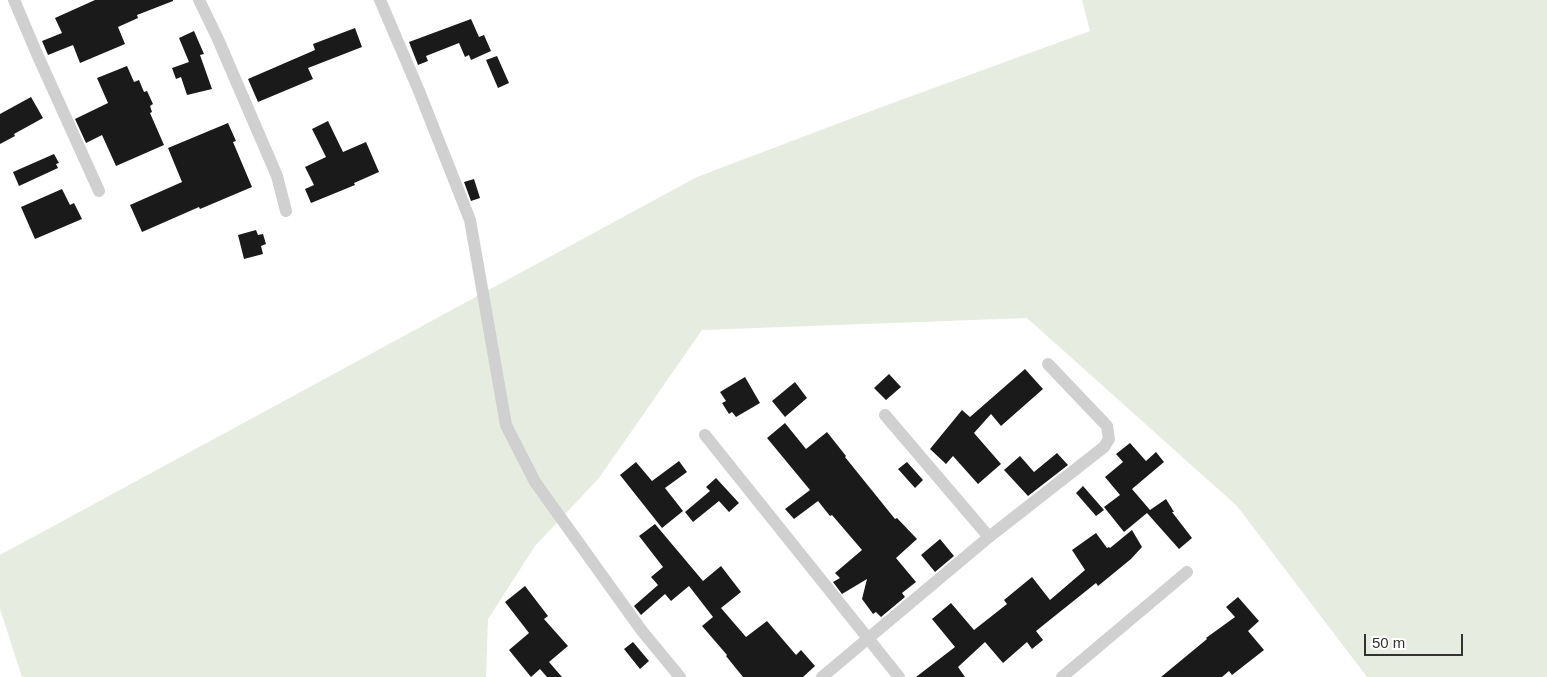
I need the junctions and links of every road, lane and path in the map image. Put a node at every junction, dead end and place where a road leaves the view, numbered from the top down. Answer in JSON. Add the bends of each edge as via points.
{"nodes":[{"id":1,"x":14,"y":0,"type":"edge"},
{"id":2,"x":199,"y":0,"type":"edge"},
{"id":3,"x":380,"y":0,"type":"edge"},
{"id":4,"x":99,"y":191,"type":"dead end"},
{"id":5,"x":286,"y":211,"type":"dead end"},
{"id":6,"x":1048,"y":364,"type":"dead end"},
{"id":7,"x":885,"y":415,"type":"dead end"},
{"id":8,"x":704,"y":435,"type":"dead end"},
{"id":9,"x":990,"y":537,"type":"junction"},
{"id":10,"x":1187,"y":572,"type":"dead end"},
{"id":11,"x":867,"y":638,"type":"junction"},
{"id":12,"x":680,"y":677,"type":"edge"},
{"id":13,"x":822,"y":677,"type":"edge"},
{"id":14,"x":899,"y":677,"type":"edge"},
{"id":15,"x":1062,"y":677,"type":"edge"}],
"edges":[{"from":1,"to":4,"type":"street"},
{"from":2,"to":5,"type":"street","via":[[277,176]]},
{"from":3,"to":12,"type":"street","via":[[470,220],[506,425],[536,482],[642,631]]},
{"from":6,"to":9,"type":"street","via":[[1107,426],[1110,439]]},
{"from":7,"to":9,"type":"street"},
{"from":8,"to":11,"type":"street"},
{"from":9,"to":11,"type":"street"},
{"from":10,"to":15,"type":"street"},
{"from":11,"to":13,"type":"street"},
{"from":11,"to":14,"type":"street"}]}
